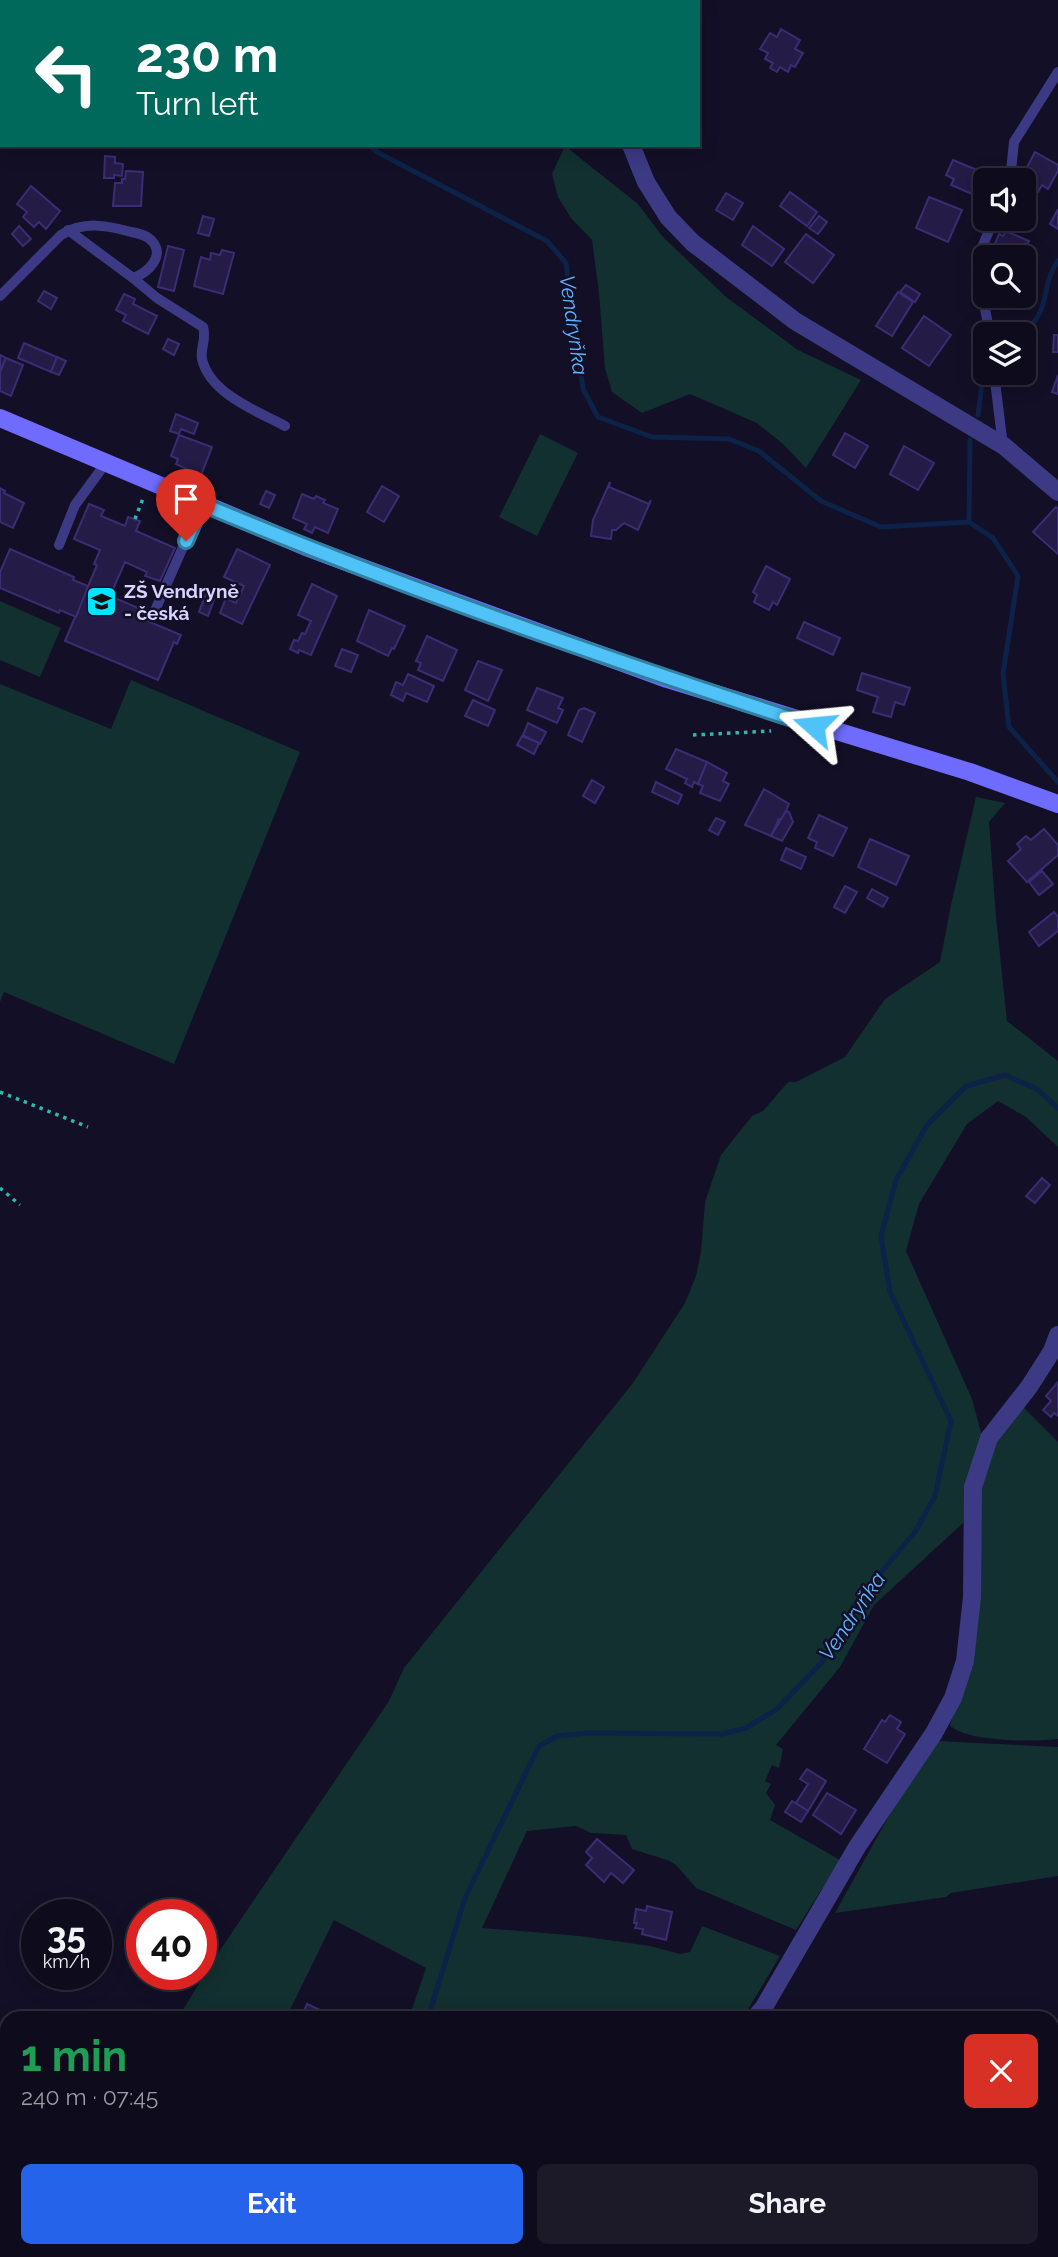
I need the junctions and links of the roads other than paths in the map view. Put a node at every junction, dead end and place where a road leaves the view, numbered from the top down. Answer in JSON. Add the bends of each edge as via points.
{"nodes":[{"id":1,"x":1058,"y":72,"type":"edge"},
{"id":2,"x":632,"y":147,"type":"edge"},
{"id":3,"x":1011,"y":168,"type":"edge"},
{"id":4,"x":68,"y":230,"type":"junction"},
{"id":5,"x":990,"y":231,"type":"edge"},
{"id":6,"x":133,"y":278,"type":"junction"},
{"id":7,"x":0,"y":296,"type":"edge"},
{"id":8,"x":988,"y":322,"type":"edge"},
{"id":9,"x":996,"y":385,"type":"edge"},
{"id":10,"x":0,"y":418,"type":"edge"},
{"id":11,"x":285,"y":426,"type":"dead end"},
{"id":12,"x":1004,"y":446,"type":"junction"},
{"id":13,"x":103,"y":462,"type":"junction"},
{"id":14,"x":1058,"y":492,"type":"edge"},
{"id":15,"x":202,"y":504,"type":"junction"},
{"id":16,"x":59,"y":545,"type":"dead end"},
{"id":17,"x":153,"y":615,"type":"dead end"},
{"id":18,"x":1058,"y":804,"type":"edge"},
{"id":19,"x":1058,"y":1335,"type":"edge"},
{"id":20,"x":761,"y":2011,"type":"edge"}],
"edges":[{"from":1,"to":3,"type":"lane","via":[[1014,142]]},
{"from":2,"to":12,"type":"street","via":[[668,217],[693,243],[795,321]]},
{"from":4,"to":6,"type":"lane"},
{"from":4,"to":6,"type":"lane","via":[[108,226],[152,240],[155,261]]},
{"from":4,"to":7,"type":"lane"},
{"from":5,"to":8,"type":"lane","via":[[980,252],[979,279]]},
{"from":6,"to":11,"type":"lane","via":[[203,327],[202,358],[225,392]]},
{"from":9,"to":12,"type":"lane"},
{"from":10,"to":13,"type":"street"},
{"from":12,"to":14,"type":"street"},
{"from":13,"to":15,"type":"street"},
{"from":13,"to":16,"type":"lane","via":[[75,505]]},
{"from":15,"to":17,"type":"lane"},
{"from":15,"to":18,"type":"street","via":[[330,556],[667,678]]},
{"from":19,"to":20,"type":"street","via":[[1030,1387],[989,1438],[973,1488],[971,1610],[965,1661],[953,1698],[857,1847]]}]}
